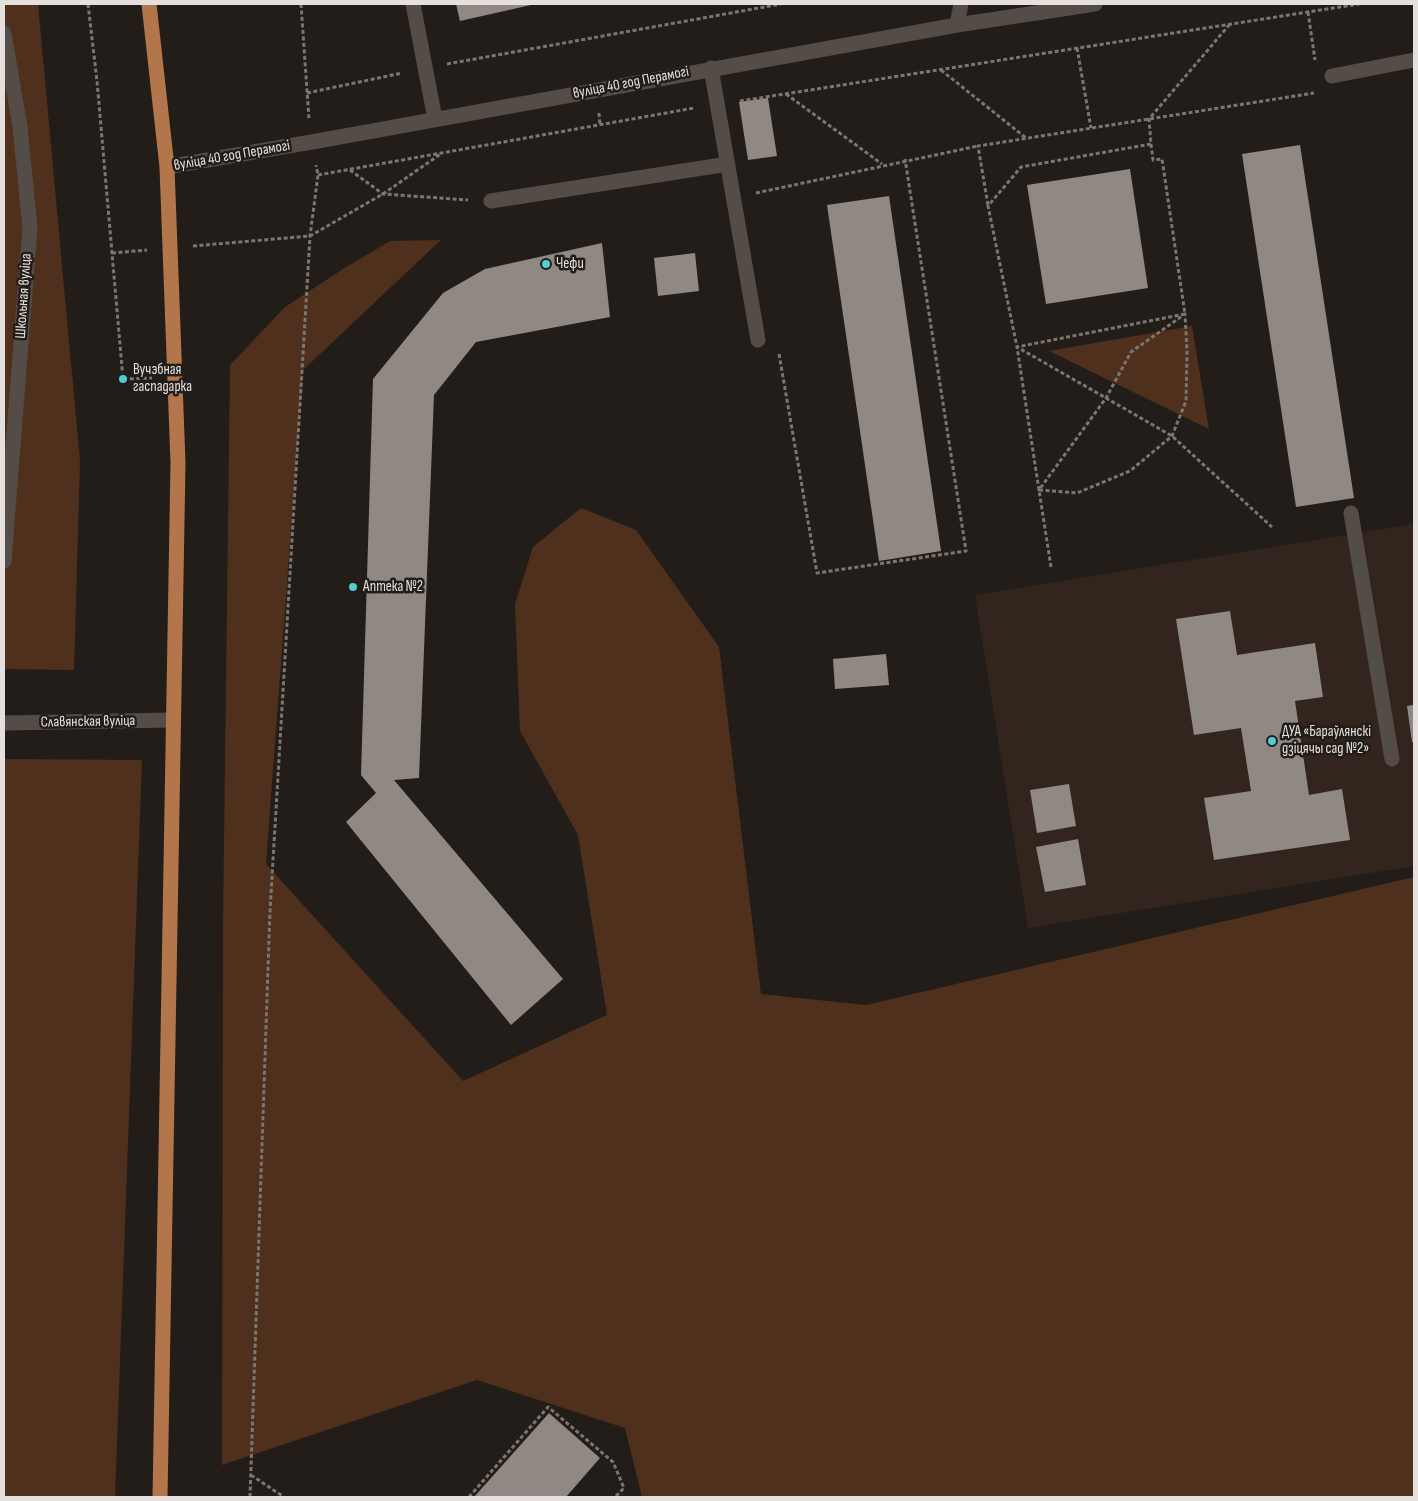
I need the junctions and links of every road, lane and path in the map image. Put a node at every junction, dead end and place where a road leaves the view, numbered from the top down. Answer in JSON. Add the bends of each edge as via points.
{"nodes":[{"id":1,"x":88,"y":4,"type":"edge"},
{"id":2,"x":148,"y":4,"type":"edge"},
{"id":3,"x":301,"y":4,"type":"edge"},
{"id":4,"x":413,"y":4,"type":"edge"},
{"id":5,"x":781,"y":4,"type":"edge"},
{"id":6,"x":961,"y":4,"type":"edge"},
{"id":7,"x":1095,"y":4,"type":"edge"},
{"id":8,"x":1359,"y":4,"type":"edge"},
{"id":9,"x":1308,"y":12,"type":"junction"},
{"id":10,"x":957,"y":24,"type":"junction"},
{"id":11,"x":1231,"y":24,"type":"junction"},
{"id":12,"x":4,"y":33,"type":"edge"},
{"id":13,"x":1077,"y":48,"type":"junction"},
{"id":14,"x":1414,"y":60,"type":"edge"},
{"id":15,"x":1315,"y":65,"type":"dead end"},
{"id":16,"x":425,"y":68,"type":"junction"},
{"id":17,"x":711,"y":68,"type":"junction"},
{"id":18,"x":940,"y":69,"type":"junction"},
{"id":19,"x":1332,"y":76,"type":"dead end"},
{"id":20,"x":1319,"y":92,"type":"dead end"},
{"id":21,"x":307,"y":93,"type":"junction"},
{"id":22,"x":786,"y":93,"type":"junction"},
{"id":23,"x":717,"y":104,"type":"junction"},
{"id":24,"x":435,"y":119,"type":"junction"},
{"id":25,"x":1149,"y":119,"type":"junction"},
{"id":26,"x":1090,"y":128,"type":"junction"},
{"id":27,"x":1026,"y":138,"type":"junction"},
{"id":28,"x":311,"y":142,"type":"junction"},
{"id":29,"x":1151,"y":144,"type":"junction"},
{"id":30,"x":978,"y":146,"type":"junction"},
{"id":31,"x":443,"y":153,"type":"junction"},
{"id":32,"x":905,"y":159,"type":"junction"},
{"id":33,"x":728,"y":164,"type":"junction"},
{"id":34,"x":883,"y":164,"type":"junction"},
{"id":35,"x":167,"y":166,"type":"junction"},
{"id":36,"x":350,"y":169,"type":"junction"},
{"id":37,"x":318,"y":175,"type":"junction"},
{"id":38,"x":383,"y":194,"type":"junction"},
{"id":39,"x":751,"y":194,"type":"dead end"},
{"id":40,"x":491,"y":201,"type":"joint"},
{"id":41,"x":988,"y":206,"type":"junction"},
{"id":42,"x":310,"y":236,"type":"junction"},
{"id":43,"x":170,"y":248,"type":"junction"},
{"id":44,"x":112,"y":253,"type":"junction"},
{"id":45,"x":1185,"y":314,"type":"junction"},
{"id":46,"x":758,"y":340,"type":"dead end"},
{"id":47,"x":1016,"y":347,"type":"junction"},
{"id":48,"x":778,"y":350,"type":"dead end"},
{"id":49,"x":123,"y":380,"type":"dead end"},
{"id":50,"x":1106,"y":398,"type":"junction"},
{"id":51,"x":1172,"y":436,"type":"junction"},
{"id":52,"x":1039,"y":490,"type":"junction"},
{"id":53,"x":1351,"y":513,"type":"dead end"},
{"id":54,"x":1272,"y":527,"type":"dead end"},
{"id":55,"x":4,"y":561,"type":"edge"},
{"id":56,"x":1051,"y":568,"type":"dead end"},
{"id":57,"x":173,"y":720,"type":"junction"},
{"id":58,"x":4,"y":723,"type":"edge"},
{"id":59,"x":1392,"y":759,"type":"dead end"},
{"id":60,"x":251,"y":1474,"type":"junction"},
{"id":61,"x":160,"y":1497,"type":"edge"},
{"id":62,"x":250,"y":1497,"type":"edge"},
{"id":63,"x":284,"y":1497,"type":"edge"},
{"id":64,"x":469,"y":1497,"type":"edge"},
{"id":65,"x":615,"y":1497,"type":"edge"}],
"edges":[{"from":1,"to":44,"type":"path","via":[[98,81]]},
{"from":2,"to":35,"type":"main road"},
{"from":3,"to":21,"type":"path"},
{"from":4,"to":16,"type":"street"},
{"from":5,"to":16,"type":"path"},
{"from":6,"to":10,"type":"street"},
{"from":7,"to":10,"type":"street","name":"вуліца 40 год Перамогі"},
{"from":8,"to":9,"type":"path"},
{"from":9,"to":11,"type":"path"},
{"from":9,"to":15,"type":"path"},
{"from":10,"to":17,"type":"street","name":"вуліца 40 год Перамогі"},
{"from":11,"to":13,"type":"path"},
{"from":11,"to":25,"type":"path"},
{"from":12,"to":55,"type":"street","name":"Школьная вуліца","via":[[20,127],[30,228]]},
{"from":13,"to":18,"type":"path"},
{"from":13,"to":26,"type":"path"},
{"from":14,"to":19,"type":"street"},
{"from":16,"to":21,"type":"path"},
{"from":16,"to":24,"type":"street"},
{"from":17,"to":23,"type":"street"},
{"from":17,"to":24,"type":"street","name":"вуліца 40 год Перамогі"},
{"from":18,"to":22,"type":"path"},
{"from":18,"to":27,"type":"path"},
{"from":20,"to":25,"type":"path"},
{"from":21,"to":28,"type":"path"},
{"from":22,"to":23,"type":"path"},
{"from":22,"to":34,"type":"path"},
{"from":23,"to":31,"type":"path"},
{"from":23,"to":33,"type":"street"},
{"from":24,"to":28,"type":"street","name":"вуліца 40 год Перамогі"},
{"from":25,"to":26,"type":"path"},
{"from":25,"to":29,"type":"path"},
{"from":26,"to":27,"type":"path"},
{"from":27,"to":30,"type":"path"},
{"from":28,"to":35,"type":"street","name":"вуліца 40 год Перамогі"},
{"from":28,"to":37,"type":"path"},
{"from":29,"to":41,"type":"path","via":[[1021,167]]},
{"from":29,"to":45,"type":"path","via":[[1153,160],[1162,159]]},
{"from":30,"to":32,"type":"path"},
{"from":30,"to":41,"type":"path"},
{"from":31,"to":36,"type":"path"},
{"from":31,"to":38,"type":"path"},
{"from":32,"to":34,"type":"path"},
{"from":32,"to":48,"type":"path","via":[[966,551],[816,573]]},
{"from":33,"to":40,"type":"street"},
{"from":33,"to":46,"type":"street"},
{"from":34,"to":39,"type":"path"},
{"from":35,"to":43,"type":"main road"},
{"from":36,"to":37,"type":"path"},
{"from":36,"to":38,"type":"path"},
{"from":37,"to":42,"type":"path"},
{"from":38,"to":40,"type":"path"},
{"from":38,"to":42,"type":"path"},
{"from":41,"to":47,"type":"path"},
{"from":42,"to":43,"type":"path"},
{"from":42,"to":60,"type":"path","via":[[270,911]]},
{"from":43,"to":44,"type":"path"},
{"from":43,"to":57,"type":"main road","via":[[178,463]]},
{"from":44,"to":49,"type":"path"},
{"from":45,"to":47,"type":"path"},
{"from":45,"to":50,"type":"path","via":[[1131,352]]},
{"from":45,"to":51,"type":"path","via":[[1186,401]]},
{"from":47,"to":50,"type":"path"},
{"from":47,"to":52,"type":"path"},
{"from":50,"to":51,"type":"path"},
{"from":50,"to":52,"type":"path"},
{"from":51,"to":52,"type":"path","via":[[1130,471],[1077,493]]},
{"from":51,"to":54,"type":"path"},
{"from":52,"to":56,"type":"path"},
{"from":53,"to":59,"type":"street"},
{"from":57,"to":58,"type":"street","name":"Славянская вуліца"},
{"from":57,"to":61,"type":"main road"},
{"from":60,"to":62,"type":"path"},
{"from":60,"to":63,"type":"path"},
{"from":64,"to":65,"type":"path","via":[[548,1407],[613,1462],[624,1488]]}]}
